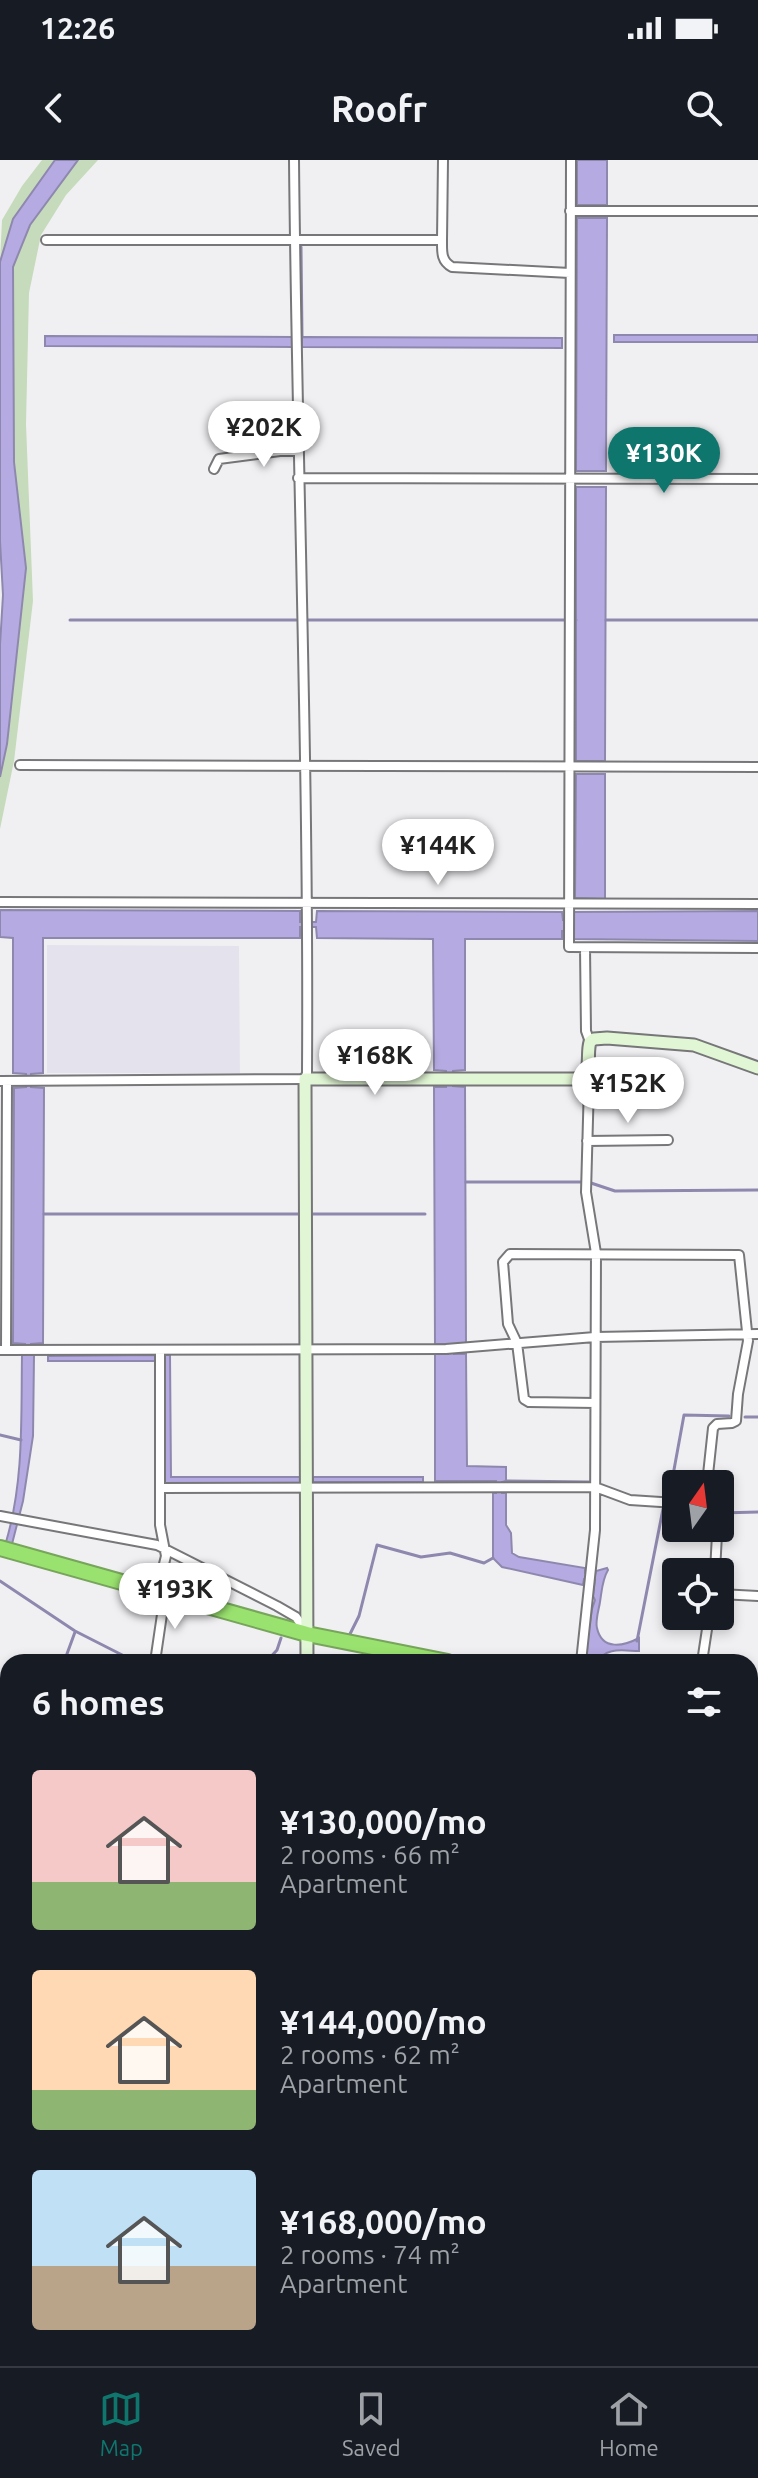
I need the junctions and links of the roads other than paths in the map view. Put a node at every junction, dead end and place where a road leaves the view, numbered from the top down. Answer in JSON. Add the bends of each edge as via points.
{"nodes":[{"id":1,"x":294,"y":160,"type":"edge"},
{"id":2,"x":443,"y":160,"type":"edge"},
{"id":3,"x":571,"y":160,"type":"edge"},
{"id":4,"x":570,"y":211,"type":"junction"},
{"id":5,"x":758,"y":211,"type":"edge"},
{"id":6,"x":46,"y":240,"type":"dead end"},
{"id":7,"x":442,"y":240,"type":"junction"},
{"id":8,"x":295,"y":241,"type":"junction"},
{"id":9,"x":570,"y":273,"type":"junction"},
{"id":10,"x":299,"y":451,"type":"junction"},
{"id":11,"x":214,"y":469,"type":"dead end"},
{"id":12,"x":298,"y":478,"type":"junction"},
{"id":13,"x":569,"y":479,"type":"junction"},
{"id":14,"x":758,"y":479,"type":"edge"},
{"id":15,"x":20,"y":765,"type":"dead end"},
{"id":16,"x":304,"y":766,"type":"junction"},
{"id":17,"x":569,"y":766,"type":"junction"},
{"id":18,"x":758,"y":767,"type":"edge"},
{"id":19,"x":0,"y":902,"type":"edge"},
{"id":20,"x":308,"y":903,"type":"junction"},
{"id":21,"x":569,"y":903,"type":"junction"},
{"id":22,"x":758,"y":904,"type":"edge"},
{"id":23,"x":585,"y":948,"type":"junction"},
{"id":24,"x":758,"y":948,"type":"edge"},
{"id":25,"x":590,"y":1042,"type":"junction"},
{"id":26,"x":758,"y":1068,"type":"edge"},
{"id":27,"x":586,"y":1076,"type":"junction"},
{"id":28,"x":305,"y":1079,"type":"junction"},
{"id":29,"x":4,"y":1081,"type":"edge"},
{"id":30,"x":668,"y":1140,"type":"dead end"},
{"id":31,"x":587,"y":1141,"type":"junction"},
{"id":32,"x":596,"y":1253,"type":"junction"},
{"id":33,"x":753,"y":1334,"type":"edge"},
{"id":34,"x":595,"y":1337,"type":"junction"},
{"id":35,"x":517,"y":1343,"type":"junction"},
{"id":36,"x":3,"y":1350,"type":"edge"},
{"id":37,"x":160,"y":1350,"type":"junction"},
{"id":38,"x":306,"y":1350,"type":"junction"},
{"id":39,"x":595,"y":1403,"type":"junction"},
{"id":40,"x":708,"y":1470,"type":"edge"},
{"id":41,"x":595,"y":1487,"type":"junction"},
{"id":42,"x":160,"y":1488,"type":"junction"},
{"id":43,"x":306,"y":1488,"type":"junction"},
{"id":44,"x":662,"y":1502,"type":"edge"},
{"id":45,"x":0,"y":1516,"type":"edge"},
{"id":46,"x":0,"y":1548,"type":"edge"},
{"id":47,"x":165,"y":1548,"type":"junction"},
{"id":48,"x":161,"y":1593,"type":"junction"},
{"id":49,"x":734,"y":1595,"type":"edge"},
{"id":50,"x":758,"y":1596,"type":"edge"},
{"id":51,"x":707,"y":1630,"type":"edge"},
{"id":52,"x":307,"y":1634,"type":"junction"},
{"id":53,"x":157,"y":1654,"type":"edge"},
{"id":54,"x":307,"y":1654,"type":"edge"},
{"id":55,"x":408,"y":1654,"type":"edge"},
{"id":56,"x":582,"y":1654,"type":"edge"},
{"id":57,"x":703,"y":1654,"type":"edge"}],
"edges":[{"from":1,"to":8,"type":"street"},
{"from":2,"to":7,"type":"street"},
{"from":3,"to":4,"type":"street"},
{"from":4,"to":5,"type":"street"},
{"from":4,"to":9,"type":"street"},
{"from":6,"to":8,"type":"street"},
{"from":7,"to":8,"type":"street"},
{"from":7,"to":9,"type":"street","via":[[443,257],[452,267]]},
{"from":8,"to":10,"type":"street"},
{"from":9,"to":13,"type":"street"},
{"from":10,"to":11,"type":"street","via":[[219,459]]},
{"from":10,"to":12,"type":"street"},
{"from":12,"to":13,"type":"street"},
{"from":12,"to":16,"type":"street"},
{"from":13,"to":14,"type":"street"},
{"from":13,"to":17,"type":"street"},
{"from":15,"to":16,"type":"street"},
{"from":16,"to":17,"type":"street"},
{"from":16,"to":20,"type":"street"},
{"from":17,"to":18,"type":"street"},
{"from":17,"to":21,"type":"street"},
{"from":19,"to":20,"type":"street"},
{"from":20,"to":21,"type":"street"},
{"from":20,"to":28,"type":"street"},
{"from":21,"to":22,"type":"street"},
{"from":21,"to":23,"type":"street","via":[[569,947]]},
{"from":23,"to":24,"type":"street"},
{"from":23,"to":25,"type":"street"},
{"from":25,"to":26,"type":"street","via":[[607,1038],[694,1045]]},
{"from":25,"to":27,"type":"street"},
{"from":27,"to":28,"type":"street"},
{"from":27,"to":31,"type":"street"},
{"from":28,"to":29,"type":"street"},
{"from":28,"to":38,"type":"street"},
{"from":29,"to":36,"type":"street"},
{"from":30,"to":31,"type":"street"},
{"from":31,"to":32,"type":"street","via":[[586,1192]]},
{"from":32,"to":33,"type":"street","via":[[739,1255]]},
{"from":32,"to":34,"type":"street"},
{"from":32,"to":35,"type":"street","via":[[505,1257],[508,1324]]},
{"from":33,"to":34,"type":"street"},
{"from":33,"to":40,"type":"street","via":[[738,1415],[736,1421],[713,1428]]},
{"from":34,"to":35,"type":"street"},
{"from":34,"to":39,"type":"street"},
{"from":35,"to":38,"type":"street"},
{"from":35,"to":39,"type":"street","via":[[524,1399]]},
{"from":36,"to":37,"type":"street"},
{"from":37,"to":38,"type":"street"},
{"from":37,"to":42,"type":"street"},
{"from":38,"to":43,"type":"street"},
{"from":39,"to":41,"type":"street"},
{"from":41,"to":43,"type":"street"},
{"from":41,"to":44,"type":"street","via":[[630,1500]]},
{"from":41,"to":56,"type":"street"},
{"from":42,"to":43,"type":"street"},
{"from":42,"to":47,"type":"street"},
{"from":43,"to":52,"type":"street"},
{"from":45,"to":47,"type":"street"},
{"from":46,"to":48,"type":"highway"},
{"from":47,"to":48,"type":"street"},
{"from":47,"to":52,"type":"street","via":[[296,1617]]},
{"from":48,"to":52,"type":"highway"},
{"from":48,"to":53,"type":"street"},
{"from":49,"to":50,"type":"street"},
{"from":51,"to":57,"type":"street"},
{"from":52,"to":54,"type":"street"},
{"from":52,"to":55,"type":"highway"}]}
